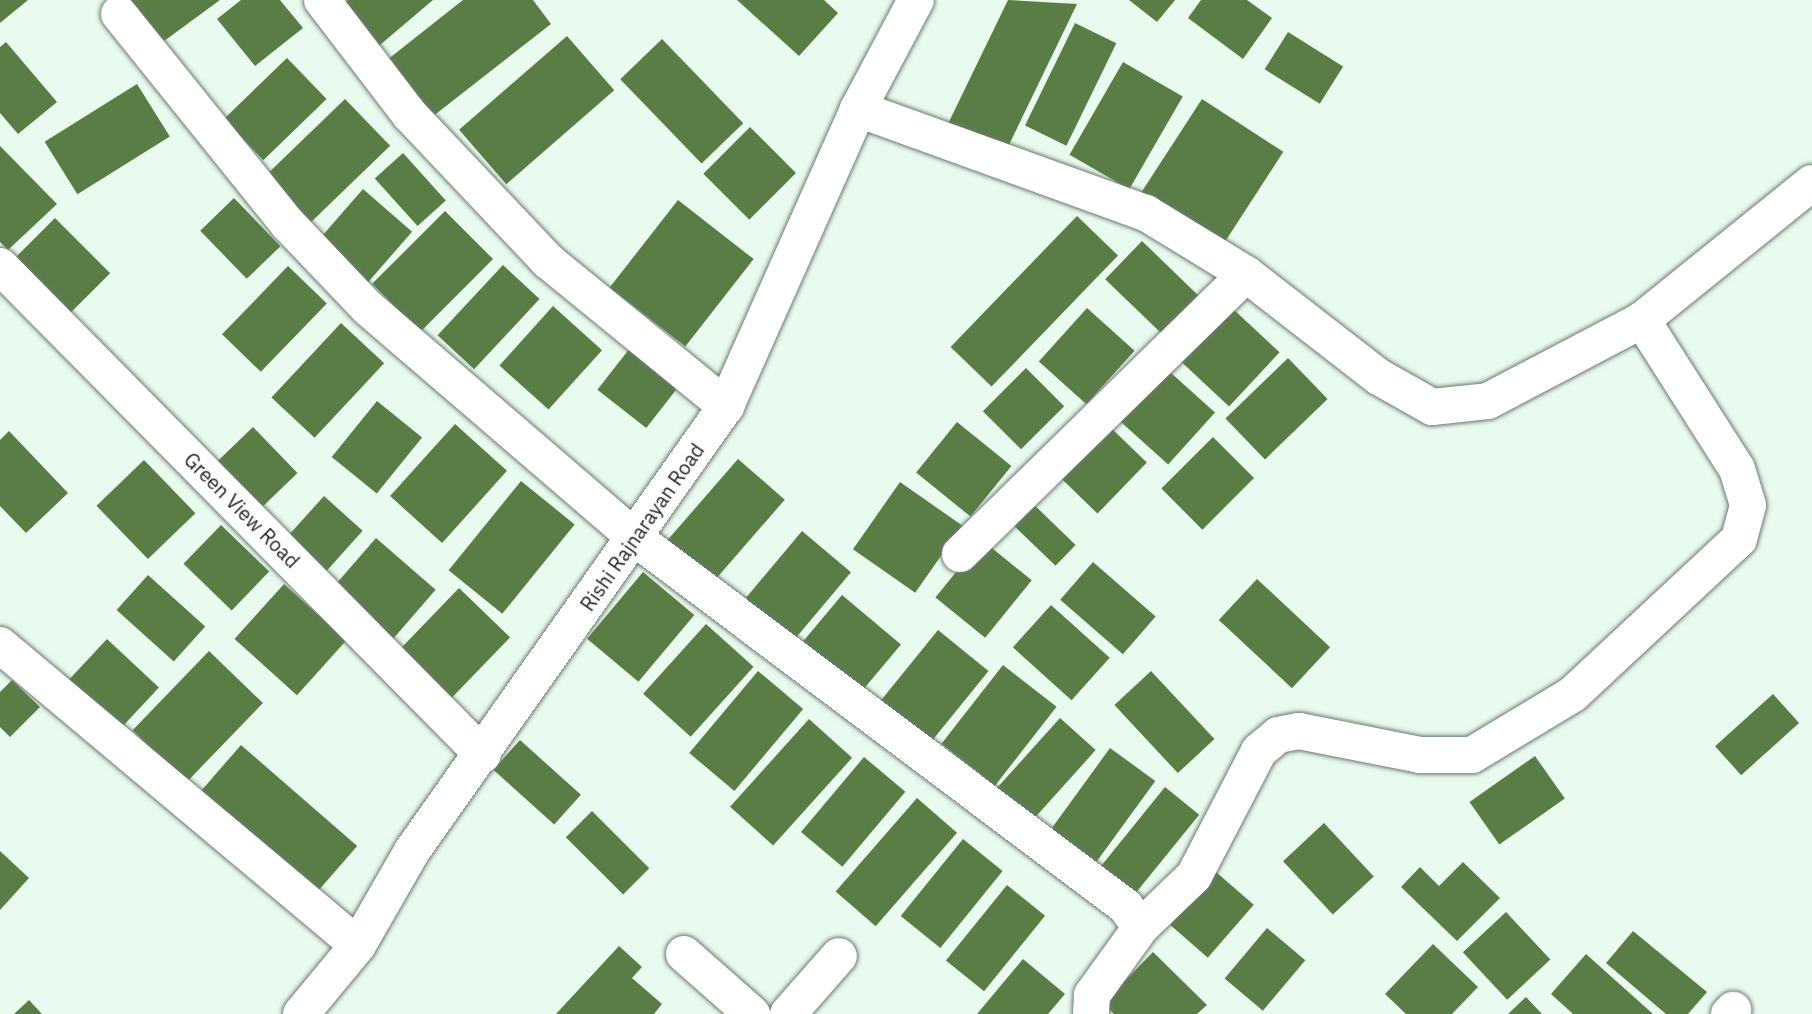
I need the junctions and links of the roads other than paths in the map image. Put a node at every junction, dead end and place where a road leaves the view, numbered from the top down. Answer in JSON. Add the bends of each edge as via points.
{"nodes":[{"id":1,"x":322,"y":0,"type":"edge"},
{"id":2,"x":916,"y":0,"type":"edge"},
{"id":3,"x":119,"y":14,"type":"dead end"},
{"id":4,"x":858,"y":109,"type":"junction"},
{"id":5,"x":1812,"y":183,"type":"edge"},
{"id":6,"x":0,"y":266,"type":"edge"},
{"id":7,"x":1246,"y":274,"type":"junction"},
{"id":8,"x":1642,"y":320,"type":"junction"},
{"id":9,"x":726,"y":406,"type":"junction"},
{"id":10,"x":635,"y":538,"type":"junction"},
{"id":11,"x":960,"y":554,"type":"dead end"},
{"id":12,"x":0,"y":645,"type":"edge"},
{"id":13,"x":483,"y":755,"type":"junction"},
{"id":14,"x":1141,"y":927,"type":"junction"},
{"id":15,"x":358,"y":945,"type":"junction"},
{"id":16,"x":684,"y":954,"type":"dead end"},
{"id":17,"x":839,"y":956,"type":"dead end"},
{"id":18,"x":301,"y":1014,"type":"edge"},
{"id":19,"x":752,"y":1014,"type":"edge"},
{"id":20,"x":788,"y":1014,"type":"edge"},
{"id":21,"x":1091,"y":1014,"type":"edge"}],
"edges":[{"from":1,"to":9,"type":"street","via":[[410,115],[548,261]]},
{"from":2,"to":4,"type":"street","name":"Rishi Rajnarayan Road"},
{"from":3,"to":10,"type":"street","via":[[288,224],[368,308]]},
{"from":4,"to":7,"type":"street","via":[[1146,213]]},
{"from":4,"to":9,"type":"street","name":"Rishi Rajnarayan Road"},
{"from":5,"to":8,"type":"street"},
{"from":6,"to":13,"type":"street","name":"Green View Road"},
{"from":7,"to":8,"type":"street","via":[[1379,377],[1432,407],[1488,401]]},
{"from":7,"to":11,"type":"street"},
{"from":8,"to":14,"type":"street","via":[[1737,469],[1748,505],[1739,539],[1573,694],[1472,755],[1420,755],[1299,731],[1278,735],[1259,751],[1194,876]]},
{"from":9,"to":10,"type":"street","name":"Rishi Rajnarayan Road"},
{"from":10,"to":13,"type":"street","name":"Rishi Rajnarayan Road"},
{"from":10,"to":14,"type":"street","via":[[1079,866]]},
{"from":12,"to":15,"type":"street"},
{"from":13,"to":15,"type":"street","name":"Rishi Rajnarayan Road","via":[[412,851]]},
{"from":14,"to":21,"type":"street","via":[[1092,995]]},
{"from":15,"to":18,"type":"street","name":"Rishi Rajnarayan Road"},
{"from":16,"to":19,"type":"street"},
{"from":17,"to":20,"type":"street"}]}
